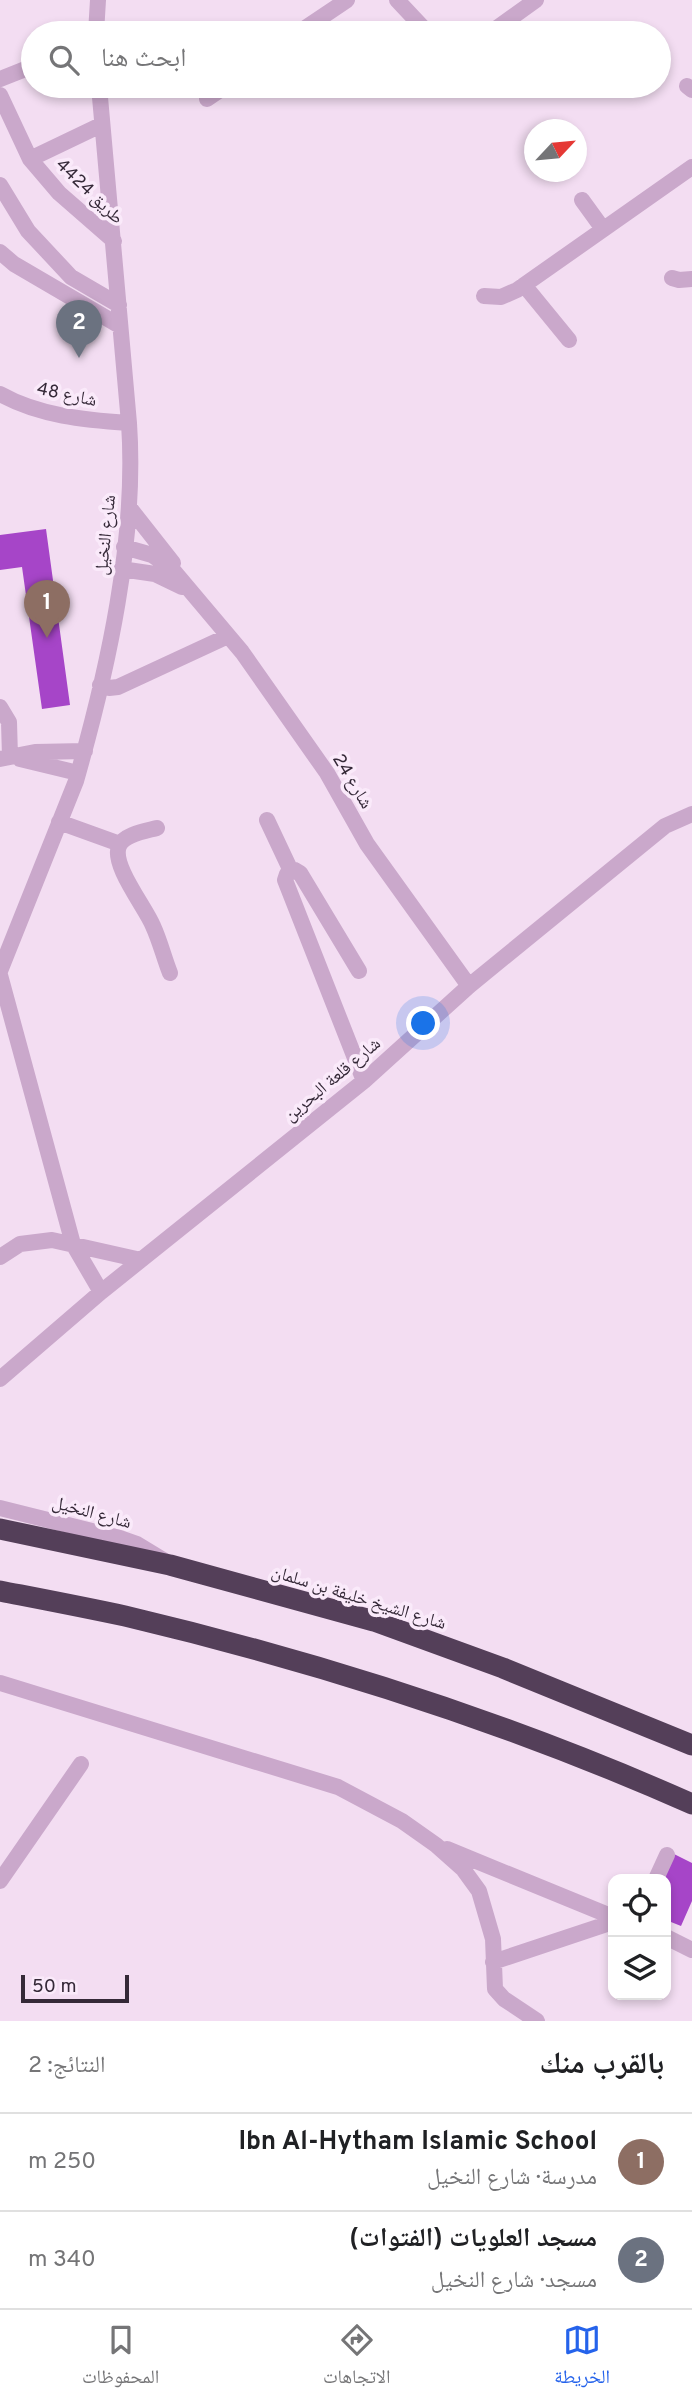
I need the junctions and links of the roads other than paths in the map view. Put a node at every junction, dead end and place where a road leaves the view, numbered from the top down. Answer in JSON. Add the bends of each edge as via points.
{"nodes":[{"id":1,"x":98,"y":0,"type":"edge"},
{"id":2,"x":347,"y":0,"type":"edge"},
{"id":3,"x":397,"y":0,"type":"edge"},
{"id":4,"x":536,"y":0,"type":"edge"},
{"id":5,"x":97,"y":21,"type":"edge"},
{"id":6,"x":316,"y":21,"type":"edge"},
{"id":7,"x":417,"y":21,"type":"edge"},
{"id":8,"x":507,"y":21,"type":"edge"},
{"id":9,"x":21,"y":71,"type":"edge"},
{"id":10,"x":0,"y":79,"type":"edge"},
{"id":11,"x":0,"y":95,"type":"edge"},
{"id":12,"x":100,"y":98,"type":"edge"},
{"id":13,"x":101,"y":125,"type":"junction"},
{"id":14,"x":30,"y":159,"type":"junction"},
{"id":15,"x":692,"y":167,"type":"edge"},
{"id":16,"x":0,"y":185,"type":"edge"},
{"id":17,"x":582,"y":200,"type":"dead end"},
{"id":18,"x":603,"y":229,"type":"junction"},
{"id":19,"x":114,"y":241,"type":"junction"},
{"id":20,"x":0,"y":252,"type":"edge"},
{"id":21,"x":671,"y":278,"type":"dead end"},
{"id":22,"x":692,"y":279,"type":"edge"},
{"id":23,"x":524,"y":285,"type":"junction"},
{"id":24,"x":484,"y":296,"type":"dead end"},
{"id":25,"x":119,"y":306,"type":"junction"},
{"id":26,"x":120,"y":326,"type":"junction"},
{"id":27,"x":569,"y":340,"type":"dead end"},
{"id":28,"x":0,"y":394,"type":"edge"},
{"id":29,"x":128,"y":423,"type":"junction"},
{"id":30,"x":129,"y":507,"type":"junction"},
{"id":31,"x":124,"y":547,"type":"junction"},
{"id":32,"x":121,"y":569,"type":"junction"},
{"id":33,"x":198,"y":599,"type":"junction"},
{"id":34,"x":228,"y":636,"type":"junction"},
{"id":35,"x":100,"y":685,"type":"junction"},
{"id":36,"x":0,"y":707,"type":"edge"},
{"id":37,"x":85,"y":751,"type":"junction"},
{"id":38,"x":8,"y":758,"type":"edge"},
{"id":39,"x":78,"y":773,"type":"junction"},
{"id":40,"x":692,"y":814,"type":"edge"},
{"id":41,"x":267,"y":820,"type":"dead end"},
{"id":42,"x":59,"y":822,"type":"junction"},
{"id":43,"x":157,"y":828,"type":"dead end"},
{"id":44,"x":120,"y":844,"type":"junction"},
{"id":45,"x":291,"y":871,"type":"junction"},
{"id":46,"x":359,"y":971,"type":"dead end"},
{"id":47,"x":0,"y":973,"type":"edge"},
{"id":48,"x":170,"y":973,"type":"dead end"},
{"id":49,"x":469,"y":986,"type":"junction"},
{"id":50,"x":364,"y":1081,"type":"junction"},
{"id":51,"x":73,"y":1244,"type":"junction"},
{"id":52,"x":0,"y":1257,"type":"edge"},
{"id":53,"x":141,"y":1260,"type":"junction"},
{"id":54,"x":101,"y":1292,"type":"junction"},
{"id":55,"x":0,"y":1379,"type":"edge"},
{"id":56,"x":0,"y":1508,"type":"edge"},
{"id":57,"x":0,"y":1529,"type":"edge"},
{"id":58,"x":170,"y":1564,"type":"junction"},
{"id":59,"x":0,"y":1591,"type":"edge"},
{"id":60,"x":0,"y":1606,"type":"edge"},
{"id":61,"x":125,"y":1616,"type":"junction"},
{"id":62,"x":0,"y":1683,"type":"edge"},
{"id":63,"x":692,"y":1745,"type":"edge"},
{"id":64,"x":81,"y":1764,"type":"dead end"},
{"id":65,"x":692,"y":1804,"type":"edge"},
{"id":66,"x":436,"y":1844,"type":"junction"},
{"id":67,"x":667,"y":1855,"type":"dead end"},
{"id":68,"x":658,"y":1874,"type":"edge"},
{"id":69,"x":0,"y":1881,"type":"edge"},
{"id":70,"x":608,"y":1915,"type":"edge"},
{"id":71,"x":608,"y":1924,"type":"edge"},
{"id":72,"x":671,"y":1940,"type":"edge"},
{"id":73,"x":692,"y":1950,"type":"edge"},
{"id":74,"x":493,"y":1962,"type":"junction"},
{"id":75,"x":534,"y":2021,"type":"edge"}],
"edges":[{"from":1,"to":5,"type":"street"},
{"from":2,"to":6,"type":"street"},
{"from":3,"to":7,"type":"street"},
{"from":4,"to":8,"type":"street"},
{"from":9,"to":10,"type":"street"},
{"from":11,"to":14,"type":"street","name":"طريق 4424"},
{"from":12,"to":13,"type":"street","name":"شارع النخيل"},
{"from":13,"to":14,"type":"street"},
{"from":13,"to":19,"type":"street","name":"شارع النخيل"},
{"from":14,"to":19,"type":"street","name":"طريق 4424","via":[[59,193]]},
{"from":15,"to":18,"type":"street"},
{"from":16,"to":25,"type":"street","via":[[29,231],[71,277]]},
{"from":17,"to":18,"type":"street"},
{"from":18,"to":23,"type":"street"},
{"from":19,"to":25,"type":"street","name":"شارع النخيل"},
{"from":20,"to":26,"type":"street"},
{"from":21,"to":22,"type":"street"},
{"from":23,"to":24,"type":"street","via":[[509,295]]},
{"from":23,"to":27,"type":"street"},
{"from":25,"to":26,"type":"street","name":"شارع النخيل"},
{"from":26,"to":29,"type":"street","name":"شارع النخيل"},
{"from":28,"to":29,"type":"street","name":"شارع 48","via":[[51,413]]},
{"from":29,"to":30,"type":"street","name":"شارع النخيل"},
{"from":30,"to":31,"type":"street","name":"شارع النخيل"},
{"from":30,"to":33,"type":"street"},
{"from":31,"to":32,"type":"street","name":"شارع النخيل"},
{"from":31,"to":33,"type":"street","name":"شارع 24","via":[[163,561]]},
{"from":32,"to":33,"type":"street","name":"شارع 24","via":[[162,577]]},
{"from":32,"to":35,"type":"street","name":"شارع النخيل"},
{"from":33,"to":34,"type":"street","name":"شارع 24"},
{"from":34,"to":35,"type":"street","via":[[118,687]]},
{"from":34,"to":49,"type":"street","name":"شارع 24","via":[[294,724],[367,844]]},
{"from":35,"to":37,"type":"street","name":"شارع النخيل"},
{"from":36,"to":38,"type":"street","via":[[9,722]]},
{"from":37,"to":38,"type":"street","via":[[35,752]]},
{"from":37,"to":39,"type":"street","name":"شارع النخيل"},
{"from":38,"to":39,"type":"street"},
{"from":39,"to":42,"type":"street","name":"شارع النخيل"},
{"from":40,"to":49,"type":"street","name":"شارع قلعة البحرين","via":[[666,826]]},
{"from":41,"to":45,"type":"street"},
{"from":42,"to":44,"type":"street"},
{"from":42,"to":47,"type":"street","name":"شارع النخيل"},
{"from":43,"to":44,"type":"street"},
{"from":44,"to":48,"type":"street","via":[[117,851],[122,868],[154,927]]},
{"from":45,"to":46,"type":"street","via":[[300,873]]},
{"from":45,"to":50,"type":"street","via":[[285,880]]},
{"from":47,"to":51,"type":"street"},
{"from":49,"to":50,"type":"street","name":"شارع قلعة البحرين"},
{"from":50,"to":53,"type":"street","name":"شارع قلعة البحرين"},
{"from":51,"to":52,"type":"street","via":[[34,1241]]},
{"from":51,"to":53,"type":"street"},
{"from":51,"to":54,"type":"street"},
{"from":53,"to":54,"type":"street","name":"شارع قلعة البحرين"},
{"from":54,"to":55,"type":"street","name":"شارع قلعة البحرين"},
{"from":56,"to":58,"type":"street","name":"شارع النخيل","via":[[120,1538]]},
{"from":57,"to":58,"type":"highway","name":"شارع الشيخ خليفة بن سلمان"},
{"from":58,"to":63,"type":"highway","name":"شارع الشيخ خليفة بن سلمان","via":[[374,1622],[503,1668]]},
{"from":59,"to":61,"type":"highway"},
{"from":60,"to":61,"type":"highway"},
{"from":61,"to":65,"type":"highway","via":[[352,1677],[477,1718]]},
{"from":62,"to":66,"type":"street","via":[[338,1787]]},
{"from":64,"to":69,"type":"street"},
{"from":66,"to":70,"type":"street"},
{"from":66,"to":74,"type":"street","via":[[479,1891],[493,1938]]},
{"from":67,"to":68,"type":"street"},
{"from":71,"to":74,"type":"street"},
{"from":72,"to":73,"type":"street"},
{"from":74,"to":75,"type":"street","via":[[495,1989]]}]}
